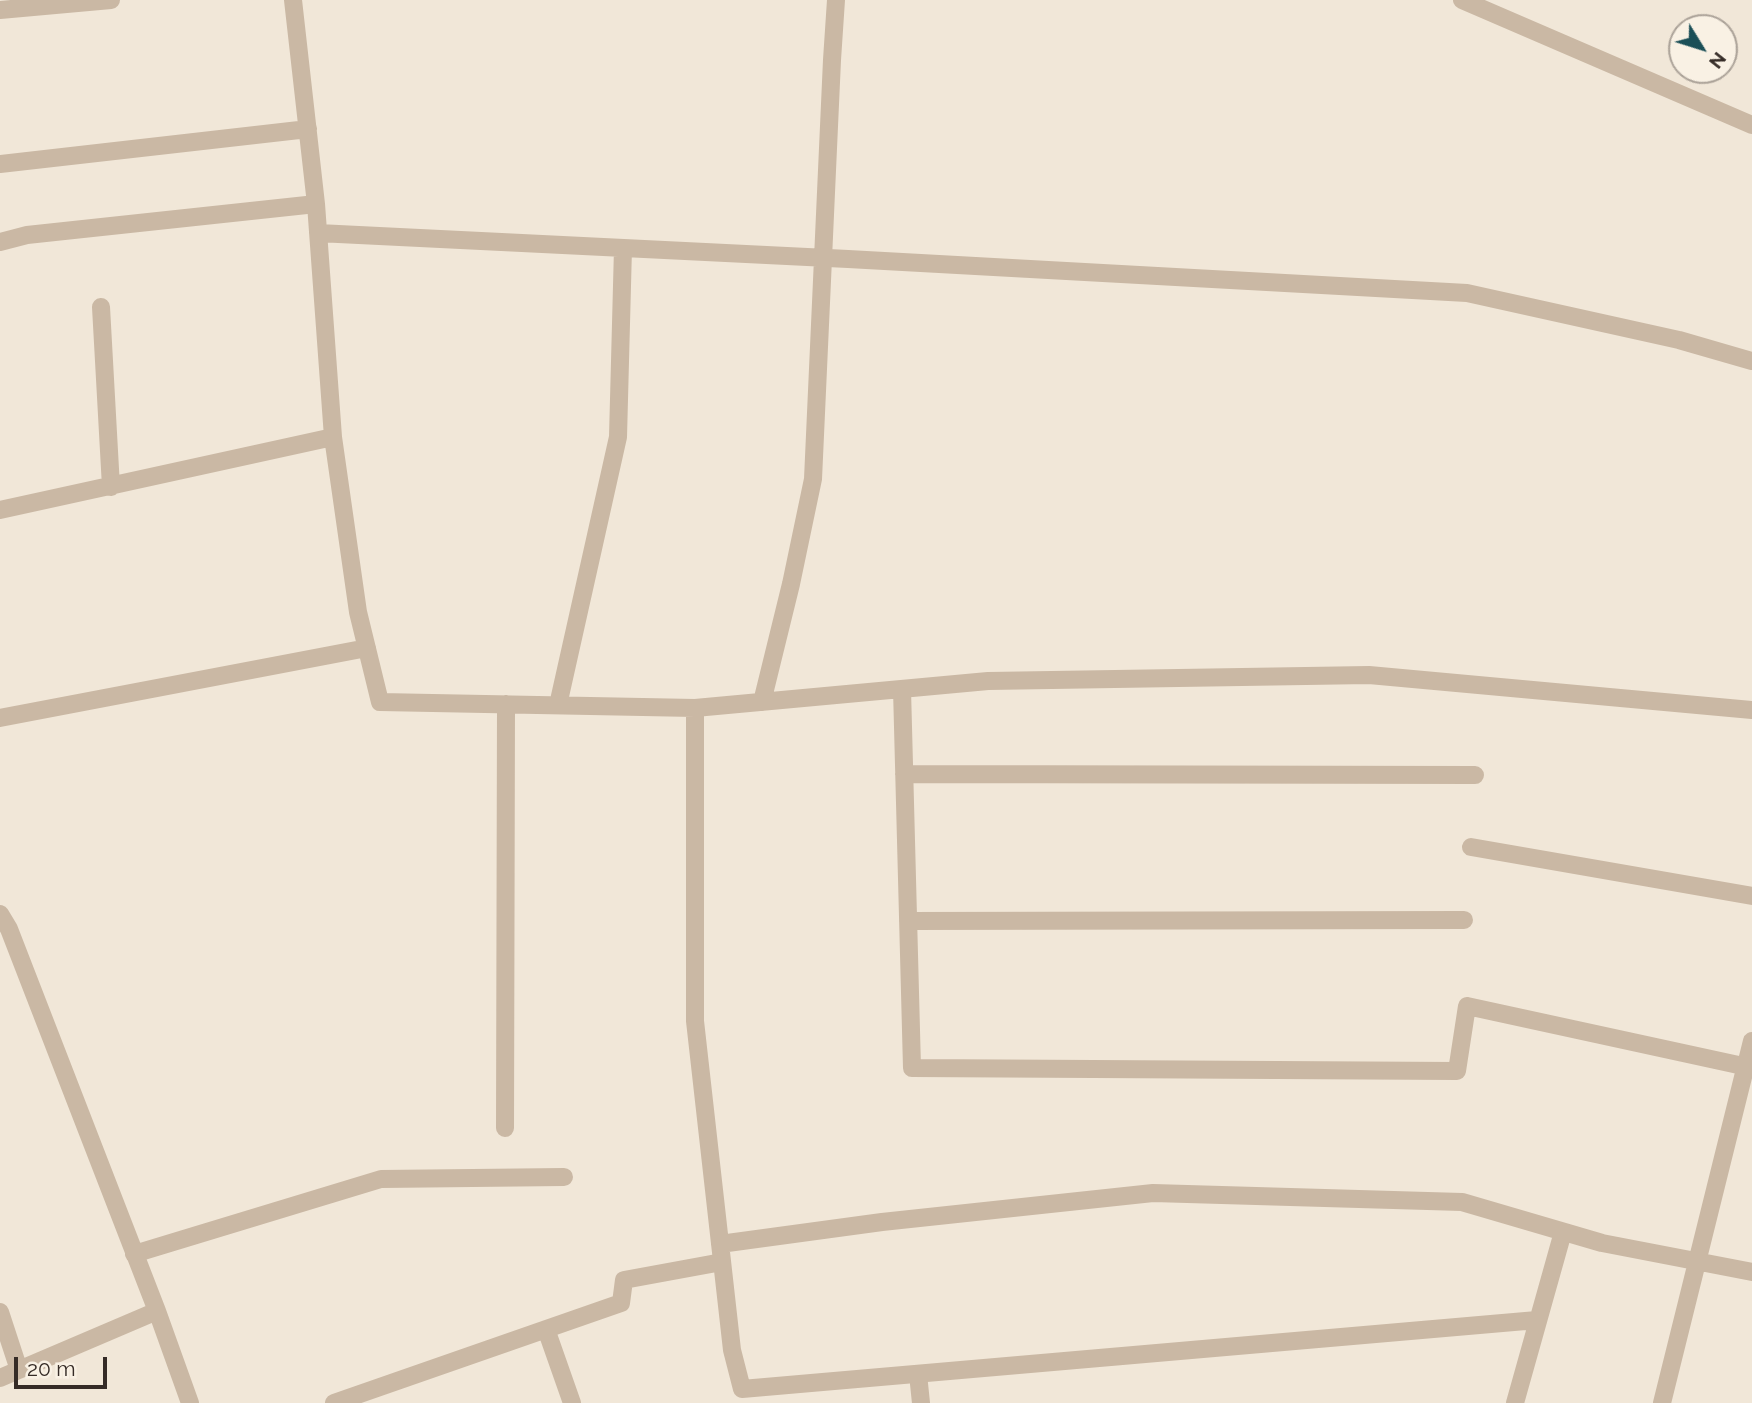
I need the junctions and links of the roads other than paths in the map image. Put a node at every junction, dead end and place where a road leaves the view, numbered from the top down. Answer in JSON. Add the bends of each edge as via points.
{"nodes":[{"id":1,"x":111,"y":0,"type":"edge"},
{"id":2,"x":293,"y":0,"type":"edge"},
{"id":3,"x":836,"y":0,"type":"edge"},
{"id":4,"x":1462,"y":0,"type":"edge"},
{"id":5,"x":0,"y":10,"type":"edge"},
{"id":6,"x":1752,"y":125,"type":"edge"},
{"id":7,"x":308,"y":129,"type":"junction"},
{"id":8,"x":0,"y":164,"type":"edge"},
{"id":9,"x":316,"y":204,"type":"junction"},
{"id":10,"x":318,"y":233,"type":"junction"},
{"id":11,"x":0,"y":242,"type":"edge"},
{"id":12,"x":623,"y":248,"type":"junction"},
{"id":13,"x":823,"y":257,"type":"junction"},
{"id":14,"x":101,"y":307,"type":"dead end"},
{"id":15,"x":1752,"y":360,"type":"edge"},
{"id":16,"x":333,"y":437,"type":"junction"},
{"id":17,"x":111,"y":487,"type":"junction"},
{"id":18,"x":0,"y":510,"type":"edge"},
{"id":19,"x":367,"y":648,"type":"junction"},
{"id":20,"x":902,"y":689,"type":"junction"},
{"id":21,"x":762,"y":702,"type":"junction"},
{"id":22,"x":506,"y":704,"type":"junction"},
{"id":23,"x":558,"y":705,"type":"junction"},
{"id":24,"x":695,"y":708,"type":"junction"},
{"id":25,"x":1752,"y":710,"type":"edge"},
{"id":26,"x":0,"y":718,"type":"edge"},
{"id":27,"x":904,"y":774,"type":"junction"},
{"id":28,"x":1475,"y":775,"type":"dead end"},
{"id":29,"x":1471,"y":847,"type":"dead end"},
{"id":30,"x":1752,"y":897,"type":"edge"},
{"id":31,"x":0,"y":914,"type":"edge"},
{"id":32,"x":1464,"y":920,"type":"dead end"},
{"id":33,"x":908,"y":921,"type":"junction"},
{"id":34,"x":1752,"y":1041,"type":"edge"},
{"id":35,"x":1749,"y":1068,"type":"edge"},
{"id":36,"x":505,"y":1128,"type":"dead end"},
{"id":37,"x":564,"y":1177,"type":"dead end"},
{"id":38,"x":1563,"y":1232,"type":"junction"},
{"id":39,"x":721,"y":1253,"type":"junction"},
{"id":40,"x":134,"y":1254,"type":"junction"},
{"id":41,"x":1698,"y":1262,"type":"junction"},
{"id":42,"x":1752,"y":1272,"type":"edge"},
{"id":43,"x":157,"y":1311,"type":"junction"},
{"id":44,"x":0,"y":1312,"type":"edge"},
{"id":45,"x":1537,"y":1320,"type":"junction"},
{"id":46,"x":546,"y":1329,"type":"junction"},
{"id":47,"x":19,"y":1370,"type":"junction"},
{"id":48,"x":918,"y":1374,"type":"junction"},
{"id":49,"x":0,"y":1378,"type":"edge"},
{"id":50,"x":744,"y":1396,"type":"edge"},
{"id":51,"x":190,"y":1403,"type":"edge"},
{"id":52,"x":334,"y":1403,"type":"edge"},
{"id":53,"x":572,"y":1403,"type":"edge"},
{"id":54,"x":921,"y":1403,"type":"edge"},
{"id":55,"x":1515,"y":1403,"type":"edge"},
{"id":56,"x":1662,"y":1403,"type":"edge"}],
"edges":[{"from":1,"to":5,"type":"street"},
{"from":2,"to":7,"type":"street"},
{"from":3,"to":13,"type":"street"},
{"from":4,"to":6,"type":"street"},
{"from":7,"to":8,"type":"street"},
{"from":7,"to":9,"type":"street"},
{"from":9,"to":10,"type":"street"},
{"from":9,"to":11,"type":"street","via":[[27,235]]},
{"from":10,"to":12,"type":"street"},
{"from":10,"to":16,"type":"street"},
{"from":12,"to":13,"type":"street"},
{"from":12,"to":23,"type":"street","via":[[618,437]]},
{"from":13,"to":15,"type":"street","via":[[1467,293]]},
{"from":13,"to":21,"type":"street","via":[[813,479]]},
{"from":14,"to":17,"type":"street"},
{"from":16,"to":17,"type":"street"},
{"from":16,"to":19,"type":"street"},
{"from":17,"to":18,"type":"street"},
{"from":19,"to":22,"type":"street","via":[[380,702]]},
{"from":19,"to":26,"type":"street"},
{"from":20,"to":21,"type":"street"},
{"from":20,"to":25,"type":"street","via":[[988,681],[1368,674]]},
{"from":20,"to":27,"type":"street"},
{"from":21,"to":24,"type":"street"},
{"from":22,"to":23,"type":"street"},
{"from":22,"to":36,"type":"street"},
{"from":23,"to":24,"type":"street"},
{"from":24,"to":39,"type":"street","via":[[695,1021]]},
{"from":27,"to":28,"type":"street"},
{"from":27,"to":33,"type":"street"},
{"from":29,"to":30,"type":"street"},
{"from":31,"to":40,"type":"street"},
{"from":32,"to":33,"type":"street"},
{"from":33,"to":35,"type":"street","via":[[912,1068],[1457,1071],[1467,1006]]},
{"from":34,"to":35,"type":"street"},
{"from":35,"to":41,"type":"street"},
{"from":37,"to":40,"type":"street","via":[[381,1179]]},
{"from":38,"to":39,"type":"street","via":[[1462,1202],[1153,1193],[882,1222]]},
{"from":38,"to":41,"type":"street"},
{"from":38,"to":45,"type":"street"},
{"from":39,"to":46,"type":"street","via":[[624,1280],[621,1303]]},
{"from":39,"to":50,"type":"street","via":[[732,1350]]},
{"from":40,"to":43,"type":"street"},
{"from":41,"to":42,"type":"street"},
{"from":41,"to":56,"type":"street"},
{"from":43,"to":47,"type":"street"},
{"from":43,"to":51,"type":"street"},
{"from":44,"to":47,"type":"street"},
{"from":45,"to":48,"type":"street"},
{"from":45,"to":55,"type":"street"},
{"from":46,"to":52,"type":"street"},
{"from":46,"to":53,"type":"street"},
{"from":47,"to":49,"type":"street"},
{"from":48,"to":50,"type":"street"},
{"from":48,"to":54,"type":"street"}]}
